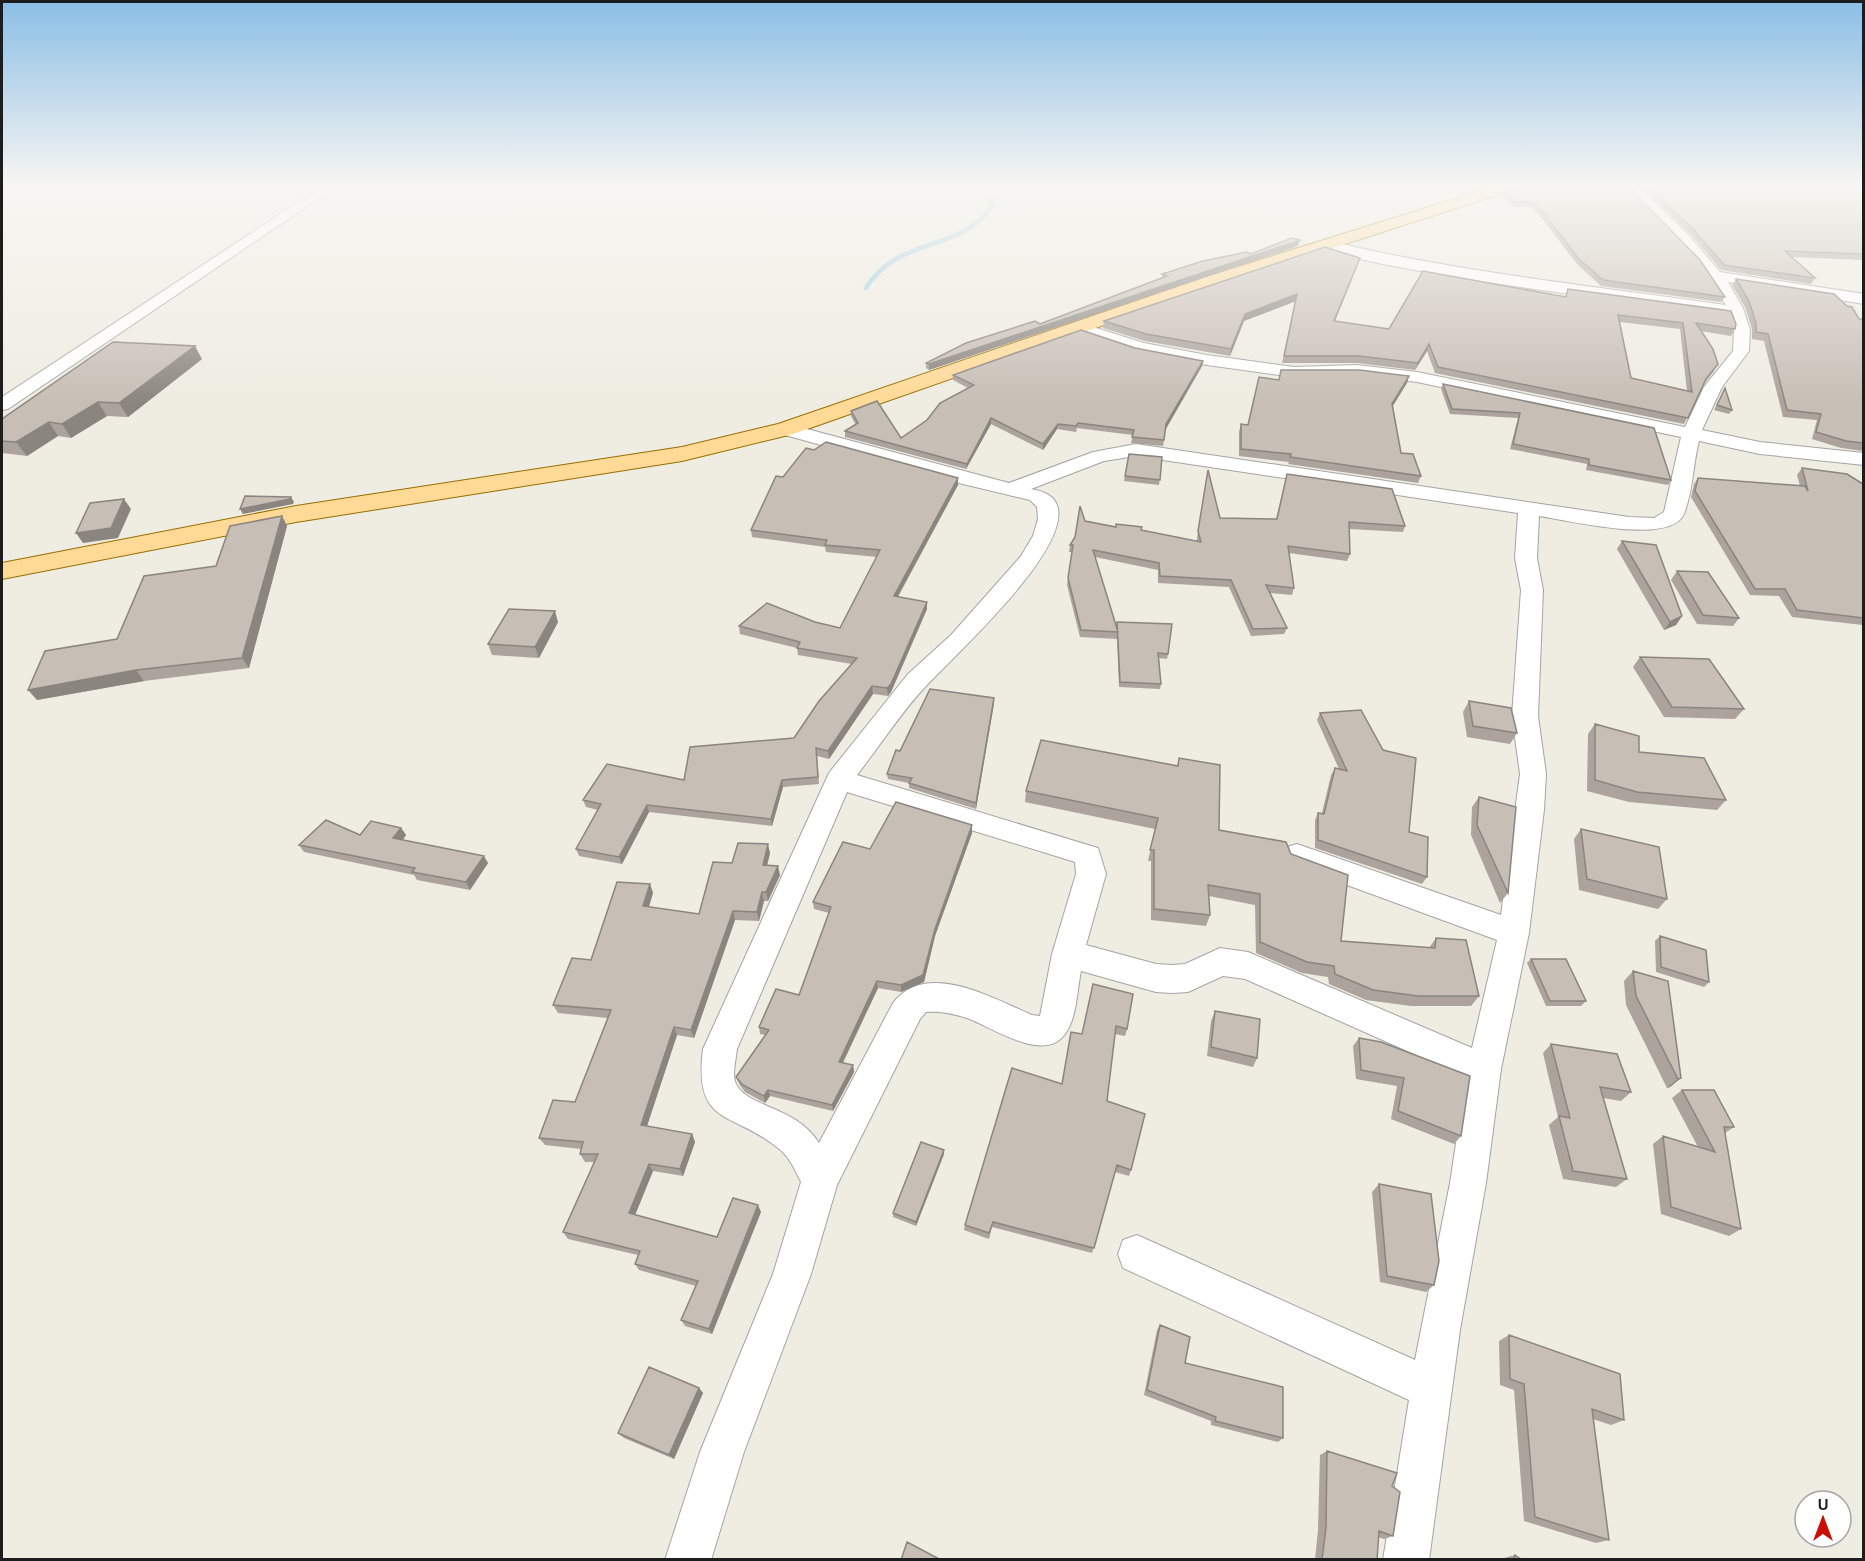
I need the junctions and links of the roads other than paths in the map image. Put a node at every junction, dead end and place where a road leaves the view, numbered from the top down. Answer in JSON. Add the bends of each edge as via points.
{"nodes":[{"id":1,"x":222,"y":259,"type":"edge"},
{"id":2,"x":1281,"y":259,"type":"edge"},
{"id":3,"x":1382,"y":259,"type":"edge"},
{"id":4,"x":1700,"y":259,"type":"edge"},
{"id":5,"x":1717,"y":276,"type":"junction"},
{"id":6,"x":1863,"y":299,"type":"edge"},
{"id":7,"x":1736,"y":311,"type":"junction"},
{"id":8,"x":1077,"y":327,"type":"junction"},
{"id":9,"x":2,"y":405,"type":"edge"},
{"id":10,"x":785,"y":429,"type":"junction"},
{"id":11,"x":1693,"y":432,"type":"junction"},
{"id":12,"x":1863,"y":459,"type":"edge"},
{"id":13,"x":1009,"y":490,"type":"junction"},
{"id":14,"x":1529,"y":509,"type":"junction"},
{"id":15,"x":2,"y":571,"type":"edge"},
{"id":16,"x":839,"y":780,"type":"junction"},
{"id":17,"x":1297,"y":855,"type":"edge"},
{"id":18,"x":1514,"y":933,"type":"junction"},
{"id":19,"x":1068,"y":954,"type":"junction"},
{"id":20,"x":1484,"y":1069,"type":"junction"},
{"id":21,"x":820,"y":1180,"type":"junction"},
{"id":22,"x":1137,"y":1254,"type":"dead end"},
{"id":23,"x":1431,"y":1389,"type":"junction"},
{"id":24,"x":688,"y":1560,"type":"edge"},
{"id":25,"x":1406,"y":1560,"type":"edge"}],
"edges":[{"from":1,"to":9,"type":"street"},
{"from":2,"to":8,"type":"main road"},
{"from":3,"to":7,"type":"street"},
{"from":4,"to":5,"type":"street"},
{"from":5,"to":6,"type":"street"},
{"from":5,"to":7,"type":"street"},
{"from":7,"to":11,"type":"street","via":[[1742,339],[1740,354],[1713,386]]},
{"from":8,"to":10,"type":"main road"},
{"from":8,"to":11,"type":"street","via":[[1130,344],[1207,360],[1294,372],[1357,370],[1417,377]]},
{"from":10,"to":13,"type":"street"},
{"from":10,"to":15,"type":"main road","via":[[681,454],[285,516]]},
{"from":11,"to":12,"type":"street","via":[[1760,448]]},
{"from":11,"to":14,"type":"street","via":[[1674,514],[1666,522],[1629,523]]},
{"from":13,"to":14,"type":"street","via":[[1100,456],[1136,450]]},
{"from":13,"to":16,"type":"street","via":[[1037,496],[1047,505],[1044,536],[1008,587],[917,680]]},
{"from":14,"to":18,"type":"street","via":[[1526,558],[1532,590],[1525,716],[1533,774]]},
{"from":16,"to":19,"type":"street","via":[[1088,856],[1092,874]]},
{"from":16,"to":21,"type":"street","via":[[720,1049],[716,1070],[728,1100],[752,1117],[789,1134]]},
{"from":17,"to":18,"type":"street"},
{"from":18,"to":20,"type":"street"},
{"from":19,"to":20,"type":"street","via":[[1172,980],[1188,978],[1220,962],[1248,966]]},
{"from":19,"to":21,"type":"street","via":[[1055,1022],[1047,1030],[1027,1029],[950,998],[915,1001],[905,1013]]},
{"from":20,"to":23,"type":"street"},
{"from":21,"to":24,"type":"street","via":[[792,1274],[722,1452]]},
{"from":22,"to":23,"type":"street"},
{"from":23,"to":25,"type":"street"}]}
